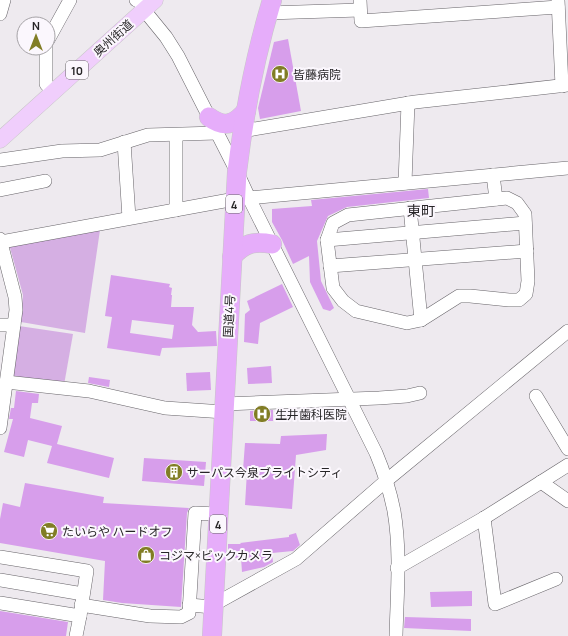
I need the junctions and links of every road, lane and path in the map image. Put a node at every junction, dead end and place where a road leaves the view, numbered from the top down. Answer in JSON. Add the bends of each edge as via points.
{"nodes":[{"id":1,"x":4,"y":0,"type":"edge"},
{"id":2,"x":70,"y":0,"type":"edge"},
{"id":3,"x":146,"y":4,"type":"edge"},
{"id":4,"x":360,"y":5,"type":"edge"},
{"id":5,"x":270,"y":7,"type":"edge"},
{"id":6,"x":561,"y":8,"type":"edge"},
{"id":7,"x":0,"y":14,"type":"edge"},
{"id":8,"x":56,"y":25,"type":"edge"},
{"id":9,"x":46,"y":56,"type":"edge"},
{"id":10,"x":565,"y":86,"type":"edge"},
{"id":11,"x":53,"y":92,"type":"junction"},
{"id":12,"x":408,"y":103,"type":"junction"},
{"id":13,"x":246,"y":111,"type":"junction"},
{"id":14,"x":213,"y":125,"type":"junction"},
{"id":15,"x":242,"y":132,"type":"junction"},
{"id":16,"x":176,"y":135,"type":"junction"},
{"id":17,"x":0,"y":140,"type":"edge"},
{"id":18,"x":124,"y":142,"type":"junction"},
{"id":19,"x":0,"y":160,"type":"edge"},
{"id":20,"x":568,"y":168,"type":"edge"},
{"id":21,"x":237,"y":172,"type":"junction"},
{"id":22,"x":493,"y":175,"type":"junction"},
{"id":23,"x":45,"y":181,"type":"dead end"},
{"id":24,"x":405,"y":183,"type":"junction"},
{"id":25,"x":0,"y":190,"type":"edge"},
{"id":26,"x":242,"y":199,"type":"junction"},
{"id":27,"x":496,"y":199,"type":"junction"},
{"id":28,"x":410,"y":208,"type":"junction"},
{"id":29,"x":176,"y":210,"type":"junction"},
{"id":30,"x":129,"y":218,"type":"junction"},
{"id":31,"x":525,"y":223,"type":"junction"},
{"id":32,"x":412,"y":232,"type":"junction"},
{"id":33,"x":0,"y":240,"type":"edge"},
{"id":34,"x":327,"y":240,"type":"junction"},
{"id":35,"x":272,"y":244,"type":"junction"},
{"id":36,"x":527,"y":251,"type":"junction"},
{"id":37,"x":232,"y":257,"type":"junction"},
{"id":38,"x":415,"y":260,"type":"junction"},
{"id":39,"x":330,"y":266,"type":"junction"},
{"id":40,"x":421,"y":320,"type":"junction"},
{"id":41,"x":0,"y":324,"type":"edge"},
{"id":42,"x":14,"y":325,"type":"junction"},
{"id":43,"x":568,"y":331,"type":"edge"},
{"id":44,"x":4,"y":378,"type":"edge"},
{"id":45,"x":420,"y":393,"type":"dead end"},
{"id":46,"x":536,"y":396,"type":"dead end"},
{"id":47,"x":350,"y":400,"type":"junction"},
{"id":48,"x":225,"y":408,"type":"junction"},
{"id":49,"x":0,"y":428,"type":"edge"},
{"id":50,"x":568,"y":449,"type":"edge"},
{"id":51,"x":568,"y":464,"type":"edge"},
{"id":52,"x":387,"y":480,"type":"junction"},
{"id":53,"x":541,"y":482,"type":"junction"},
{"id":54,"x":568,"y":501,"type":"edge"},
{"id":55,"x":218,"y":514,"type":"junction"},
{"id":56,"x":484,"y":518,"type":"junction"},
{"id":57,"x":0,"y":557,"type":"edge"},
{"id":58,"x":397,"y":568,"type":"junction"},
{"id":59,"x":556,"y":579,"type":"dead end"},
{"id":60,"x":0,"y":580,"type":"edge"},
{"id":61,"x":0,"y":603,"type":"edge"},
{"id":62,"x":81,"y":605,"type":"junction"},
{"id":63,"x":189,"y":606,"type":"junction"},
{"id":64,"x":213,"y":606,"type":"junction"},
{"id":65,"x":76,"y":636,"type":"edge"},
{"id":66,"x":212,"y":636,"type":"edge"},
{"id":67,"x":396,"y":636,"type":"edge"}],
"edges":[{"from":1,"to":7,"type":"street"},
{"from":2,"to":8,"type":"street"},
{"from":3,"to":11,"type":"main road","name":"奥州街道","number":"10"},
{"from":3,"to":14,"type":"street","via":[[178,56]]},
{"from":4,"to":5,"type":"street"},
{"from":4,"to":6,"type":"street","via":[[361,21]]},
{"from":5,"to":13,"type":"highway","name":"国道4号","number":"4","via":[[252,76]]},
{"from":6,"to":10,"type":"street"},
{"from":9,"to":11,"type":"street","via":[[46,84]]},
{"from":10,"to":12,"type":"street"},
{"from":11,"to":17,"type":"main road","name":"奥州街道","number":"10"},
{"from":12,"to":15,"type":"street"},
{"from":12,"to":24,"type":"street"},
{"from":13,"to":14,"type":"highway","via":[[233,123],[216,122]]},
{"from":13,"to":15,"type":"highway","name":"国道4号","number":"4"},
{"from":14,"to":16,"type":"street"},
{"from":14,"to":21,"type":"street"},
{"from":15,"to":21,"type":"highway","name":"国道4号","number":"4"},
{"from":16,"to":18,"type":"street","via":[[148,135]]},
{"from":16,"to":29,"type":"street"},
{"from":18,"to":19,"type":"street","via":[[100,150],[62,151]]},
{"from":18,"to":30,"type":"street"},
{"from":20,"to":22,"type":"street"},
{"from":21,"to":26,"type":"highway","name":"国道4号","number":"4"},
{"from":22,"to":24,"type":"street"},
{"from":22,"to":27,"type":"street"},
{"from":23,"to":25,"type":"street"},
{"from":24,"to":26,"type":"street"},
{"from":26,"to":29,"type":"street"},
{"from":26,"to":35,"type":"street"},
{"from":26,"to":37,"type":"highway","name":"国道4号","number":"4"},
{"from":27,"to":28,"type":"street"},
{"from":27,"to":31,"type":"street","via":[[507,198],[517,202],[525,214]]},
{"from":28,"to":32,"type":"street"},
{"from":28,"to":34,"type":"street","via":[[348,215],[333,223]]},
{"from":29,"to":30,"type":"street"},
{"from":30,"to":33,"type":"street"},
{"from":31,"to":32,"type":"street"},
{"from":31,"to":36,"type":"street"},
{"from":32,"to":34,"type":"street"},
{"from":32,"to":38,"type":"street"},
{"from":33,"to":42,"type":"street","via":[[15,297]]},
{"from":34,"to":39,"type":"street"},
{"from":35,"to":37,"type":"highway","via":[[249,244]]},
{"from":35,"to":47,"type":"street"},
{"from":36,"to":38,"type":"street"},
{"from":36,"to":40,"type":"street","via":[[526,294],[519,300],[459,296]]},
{"from":37,"to":48,"type":"highway","name":"国道4号","number":"4"},
{"from":38,"to":39,"type":"street"},
{"from":38,"to":40,"type":"street"},
{"from":39,"to":40,"type":"street","via":[[333,288],[343,302],[356,311],[407,323]]},
{"from":41,"to":42,"type":"street"},
{"from":42,"to":44,"type":"street"},
{"from":43,"to":52,"type":"street"},
{"from":44,"to":48,"type":"street","via":[[89,391],[165,408]]},
{"from":44,"to":49,"type":"street"},
{"from":45,"to":47,"type":"street","via":[[393,398]]},
{"from":46,"to":50,"type":"street"},
{"from":47,"to":48,"type":"street"},
{"from":47,"to":52,"type":"street"},
{"from":48,"to":55,"type":"highway","name":"国道4号","number":"4"},
{"from":51,"to":53,"type":"street"},
{"from":52,"to":58,"type":"street","via":[[394,511]]},
{"from":52,"to":64,"type":"street","via":[[296,559]]},
{"from":53,"to":54,"type":"street"},
{"from":53,"to":56,"type":"street"},
{"from":55,"to":63,"type":"street","via":[[195,513]]},
{"from":55,"to":64,"type":"highway","name":"国道4号","number":"4"},
{"from":56,"to":58,"type":"street"},
{"from":56,"to":59,"type":"street","via":[[495,604]]},
{"from":57,"to":62,"type":"street","via":[[87,571]]},
{"from":58,"to":67,"type":"street"},
{"from":60,"to":62,"type":"street"},
{"from":61,"to":62,"type":"street"},
{"from":62,"to":63,"type":"street","via":[[150,616],[181,617],[188,613]]},
{"from":62,"to":65,"type":"street"},
{"from":63,"to":64,"type":"street"},
{"from":64,"to":66,"type":"highway","name":"国道4号","number":"4"}]}
